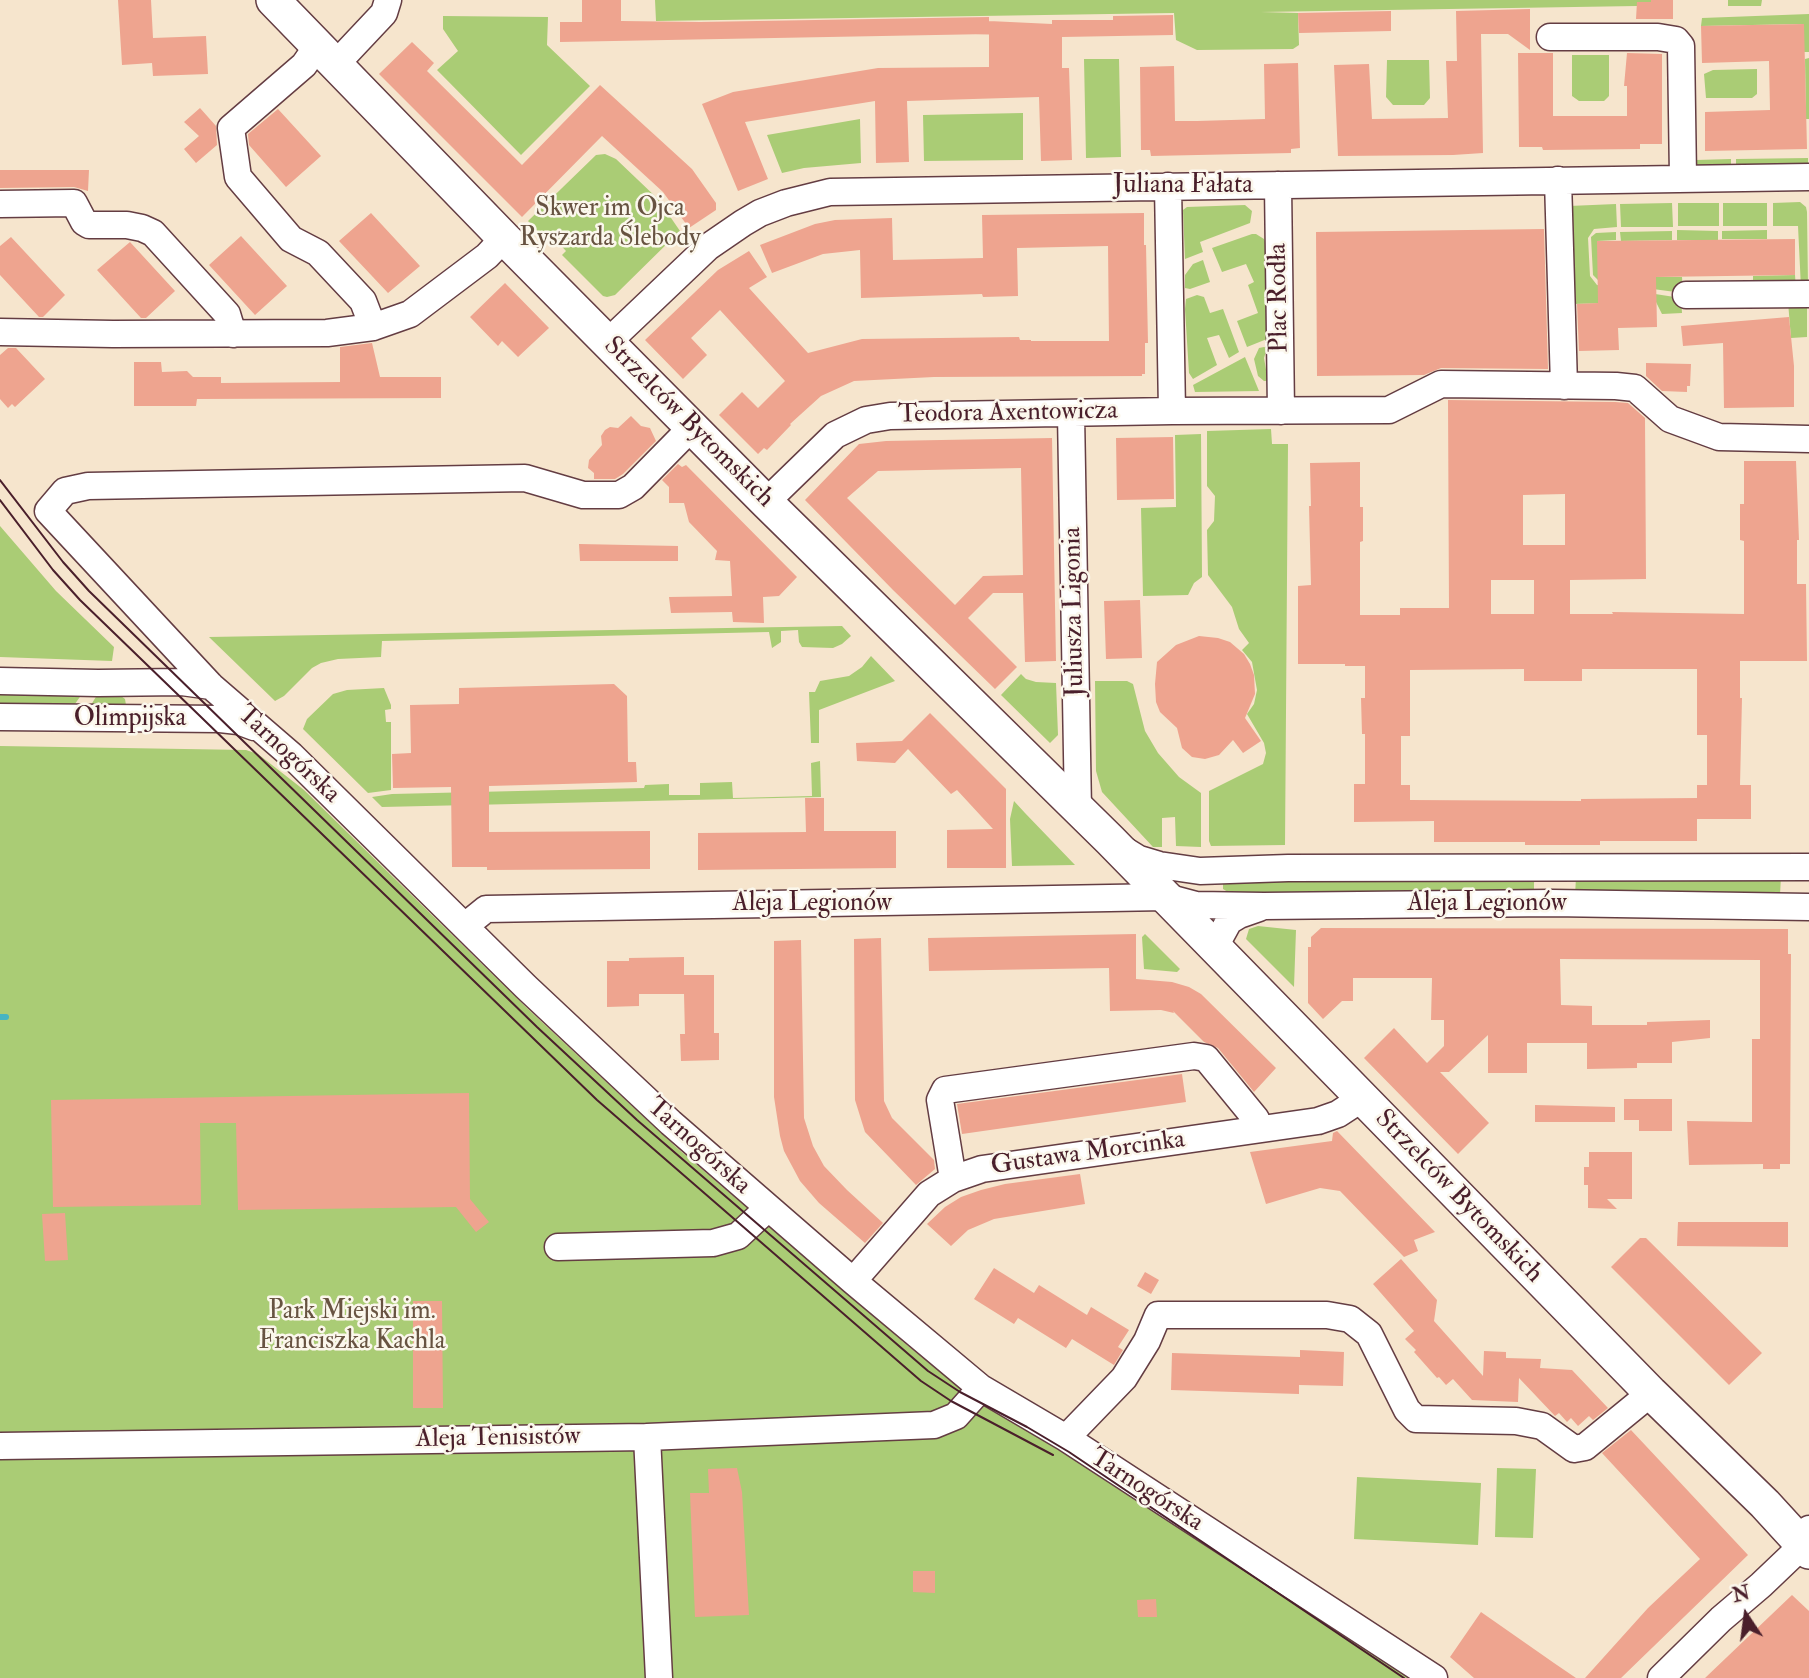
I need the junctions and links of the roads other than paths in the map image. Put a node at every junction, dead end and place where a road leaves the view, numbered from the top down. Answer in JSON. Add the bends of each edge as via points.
{"nodes":[{"id":1,"x":273,"y":0,"type":"edge"},
{"id":2,"x":388,"y":0,"type":"edge"},
{"id":3,"x":1550,"y":37,"type":"dead end"},
{"id":4,"x":327,"y":55,"type":"junction"},
{"id":5,"x":1683,"y":177,"type":"junction"},
{"id":6,"x":1809,"y":177,"type":"edge"},
{"id":7,"x":1558,"y":180,"type":"junction"},
{"id":8,"x":1278,"y":185,"type":"junction"},
{"id":9,"x":1168,"y":186,"type":"junction"},
{"id":10,"x":0,"y":204,"type":"edge"},
{"id":11,"x":504,"y":238,"type":"junction"},
{"id":12,"x":1809,"y":294,"type":"edge"},
{"id":13,"x":1686,"y":295,"type":"dead end"},
{"id":14,"x":373,"y":327,"type":"junction"},
{"id":15,"x":0,"y":332,"type":"edge"},
{"id":16,"x":233,"y":334,"type":"junction"},
{"id":17,"x":608,"y":342,"type":"junction"},
{"id":18,"x":1564,"y":386,"type":"junction"},
{"id":19,"x":1172,"y":411,"type":"junction"},
{"id":20,"x":1281,"y":411,"type":"junction"},
{"id":21,"x":1072,"y":414,"type":"junction"},
{"id":22,"x":692,"y":427,"type":"junction"},
{"id":23,"x":1809,"y":439,"type":"edge"},
{"id":24,"x":766,"y":502,"type":"junction"},
{"id":25,"x":0,"y":681,"type":"edge"},
{"id":26,"x":211,"y":686,"type":"junction"},
{"id":27,"x":0,"y":717,"type":"edge"},
{"id":28,"x":259,"y":729,"type":"junction"},
{"id":29,"x":1078,"y":810,"type":"junction"},
{"id":30,"x":1110,"y":840,"type":"junction"},
{"id":31,"x":1809,"y":867,"type":"edge"},
{"id":32,"x":1551,"y":868,"type":"junction"},
{"id":33,"x":1200,"y":871,"type":"junction"},
{"id":34,"x":1166,"y":897,"type":"junction"},
{"id":35,"x":1099,"y":899,"type":"junction"},
{"id":36,"x":1552,"y":903,"type":"junction"},
{"id":37,"x":1264,"y":906,"type":"junction"},
{"id":38,"x":1809,"y":907,"type":"edge"},
{"id":39,"x":465,"y":926,"type":"junction"},
{"id":40,"x":1220,"y":953,"type":"junction"},
{"id":41,"x":1361,"y":1099,"type":"junction"},
{"id":42,"x":1257,"y":1129,"type":"junction"},
{"id":43,"x":953,"y":1179,"type":"junction"},
{"id":44,"x":767,"y":1209,"type":"junction"},
{"id":45,"x":558,"y":1247,"type":"dead end"},
{"id":46,"x":853,"y":1281,"type":"junction"},
{"id":47,"x":981,"y":1388,"type":"junction"},
{"id":48,"x":1651,"y":1393,"type":"junction"},
{"id":49,"x":647,"y":1437,"type":"junction"},
{"id":50,"x":1066,"y":1438,"type":"junction"},
{"id":51,"x":0,"y":1446,"type":"edge"},
{"id":52,"x":1807,"y":1543,"type":"edge"},
{"id":53,"x":1427,"y":1674,"type":"edge"},
{"id":54,"x":659,"y":1678,"type":"edge"},
{"id":55,"x":1661,"y":1678,"type":"edge"}],
"edges":[{"from":1,"to":4,"type":"main road","name":"Strzelców Bytomskich"},
{"from":2,"to":4,"type":"street","via":[[384,13]]},
{"from":3,"to":5,"type":"street","via":[[1676,40],[1681,46]]},
{"from":4,"to":11,"type":"main road","name":"Strzelców Bytomskich"},
{"from":4,"to":14,"type":"street","via":[[304,65],[231,128],[238,177],[290,239],[318,253],[363,300]]},
{"from":5,"to":6,"type":"street","name":"Juliana Fałata"},
{"from":5,"to":7,"type":"street","name":"Juliana Fałata"},
{"from":7,"to":8,"type":"street","name":"Juliana Fałata"},
{"from":7,"to":18,"type":"street"},
{"from":8,"to":9,"type":"street","name":"Juliana Fałata"},
{"from":8,"to":20,"type":"street","name":"Plac Rodła"},
{"from":9,"to":17,"type":"street","name":"Juliana Fałata","via":[[830,192],[793,200],[760,213],[708,247]]},
{"from":9,"to":19,"type":"street"},
{"from":10,"to":16,"type":"street","via":[[74,203],[89,226],[127,225],[153,233],[227,314]]},
{"from":11,"to":14,"type":"street","via":[[410,314]]},
{"from":11,"to":17,"type":"main road","name":"Strzelców Bytomskich"},
{"from":12,"to":13,"type":"street"},
{"from":14,"to":16,"type":"street","via":[[327,333]]},
{"from":15,"to":16,"type":"street"},
{"from":17,"to":22,"type":"main road","name":"Strzelców Bytomskich"},
{"from":18,"to":20,"type":"street","name":"Teodora Axentowicza","via":[[1441,384],[1389,410]]},
{"from":18,"to":23,"type":"street","name":"Teodora Axentowicza","via":[[1636,388],[1670,419],[1719,437]]},
{"from":19,"to":20,"type":"street","name":"Teodora Axentowicza"},
{"from":19,"to":21,"type":"street","name":"Teodora Axentowicza"},
{"from":21,"to":24,"type":"street","name":"Teodora Axentowicza","via":[[866,420],[835,435]]},
{"from":21,"to":29,"type":"street","name":"Juliusza Ligonia"},
{"from":22,"to":24,"type":"main road","name":"Strzelców Bytomskich"},
{"from":22,"to":26,"type":"street","name":"Tarnogórska","via":[[633,487],[619,495],[583,495],[525,478],[88,486],[65,491],[48,511]]},
{"from":24,"to":29,"type":"main road","name":"Strzelców Bytomskich"},
{"from":25,"to":26,"type":"street","name":"Olimpijska"},
{"from":26,"to":28,"type":"street","name":"Tarnogórska"},
{"from":27,"to":28,"type":"street","name":"Olimpijska","via":[[220,719]]},
{"from":28,"to":39,"type":"street","name":"Tarnogórska"},
{"from":29,"to":30,"type":"main road","name":"Strzelców Bytomskich"},
{"from":30,"to":33,"type":"street","name":"Aleja Legionów","via":[[1139,859]]},
{"from":30,"to":34,"type":"main road","name":"Strzelców Bytomskich"},
{"from":30,"to":35,"type":"street","name":"Strzelców Bytomskich","via":[[1122,874]]},
{"from":31,"to":32,"type":"street","name":"Aleja Legionów"},
{"from":32,"to":33,"type":"street","name":"Aleja Legionów"},
{"from":32,"to":36,"type":"street"},
{"from":33,"to":34,"type":"street"},
{"from":34,"to":35,"type":"street","name":"Aleja Legionów"},
{"from":34,"to":37,"type":"street","name":"Aleja Legionów","via":[[1196,905]]},
{"from":34,"to":40,"type":"main road","name":"Strzelców Bytomskich"},
{"from":35,"to":39,"type":"street","name":"Aleja Legionów","via":[[486,909]]},
{"from":36,"to":37,"type":"street","name":"Aleja Legionów"},
{"from":36,"to":38,"type":"street","name":"Aleja Legionów"},
{"from":37,"to":40,"type":"street","via":[[1229,921],[1218,941]]},
{"from":39,"to":44,"type":"street","name":"Tarnogórska"},
{"from":40,"to":41,"type":"main road","name":"Strzelców Bytomskich"},
{"from":41,"to":42,"type":"street","name":"Gustawa Morcinka","via":[[1318,1121]]},
{"from":41,"to":48,"type":"main road","name":"Strzelców Bytomskich"},
{"from":42,"to":43,"type":"street","name":"Gustawa Morcinka","via":[[982,1170]]},
{"from":42,"to":43,"type":"street","via":[[1256,1119],[1206,1058],[1194,1056],[945,1090],[940,1100]]},
{"from":43,"to":46,"type":"street","name":"Gustawa Morcinka","via":[[929,1194]]},
{"from":44,"to":45,"type":"street","via":[[738,1236],[713,1244]]},
{"from":44,"to":46,"type":"street","name":"Tarnogórska"},
{"from":46,"to":47,"type":"street","name":"Tarnogórska"},
{"from":47,"to":49,"type":"street","name":"Aleja Tenisistów","via":[[956,1416],[934,1425]]},
{"from":47,"to":50,"type":"street","name":"Tarnogórska"},
{"from":48,"to":50,"type":"street","via":[[1585,1447],[1574,1449],[1542,1426],[1516,1421],[1416,1419],[1407,1410],[1369,1334],[1350,1319],[1327,1315],[1158,1315],[1124,1378]]},
{"from":48,"to":52,"type":"main road","name":"Strzelców Bytomskich"},
{"from":49,"to":51,"type":"street","name":"Aleja Tenisistów"},
{"from":49,"to":54,"type":"street"},
{"from":50,"to":53,"type":"street","name":"Tarnogórska"},
{"from":52,"to":55,"type":"street"}]}
